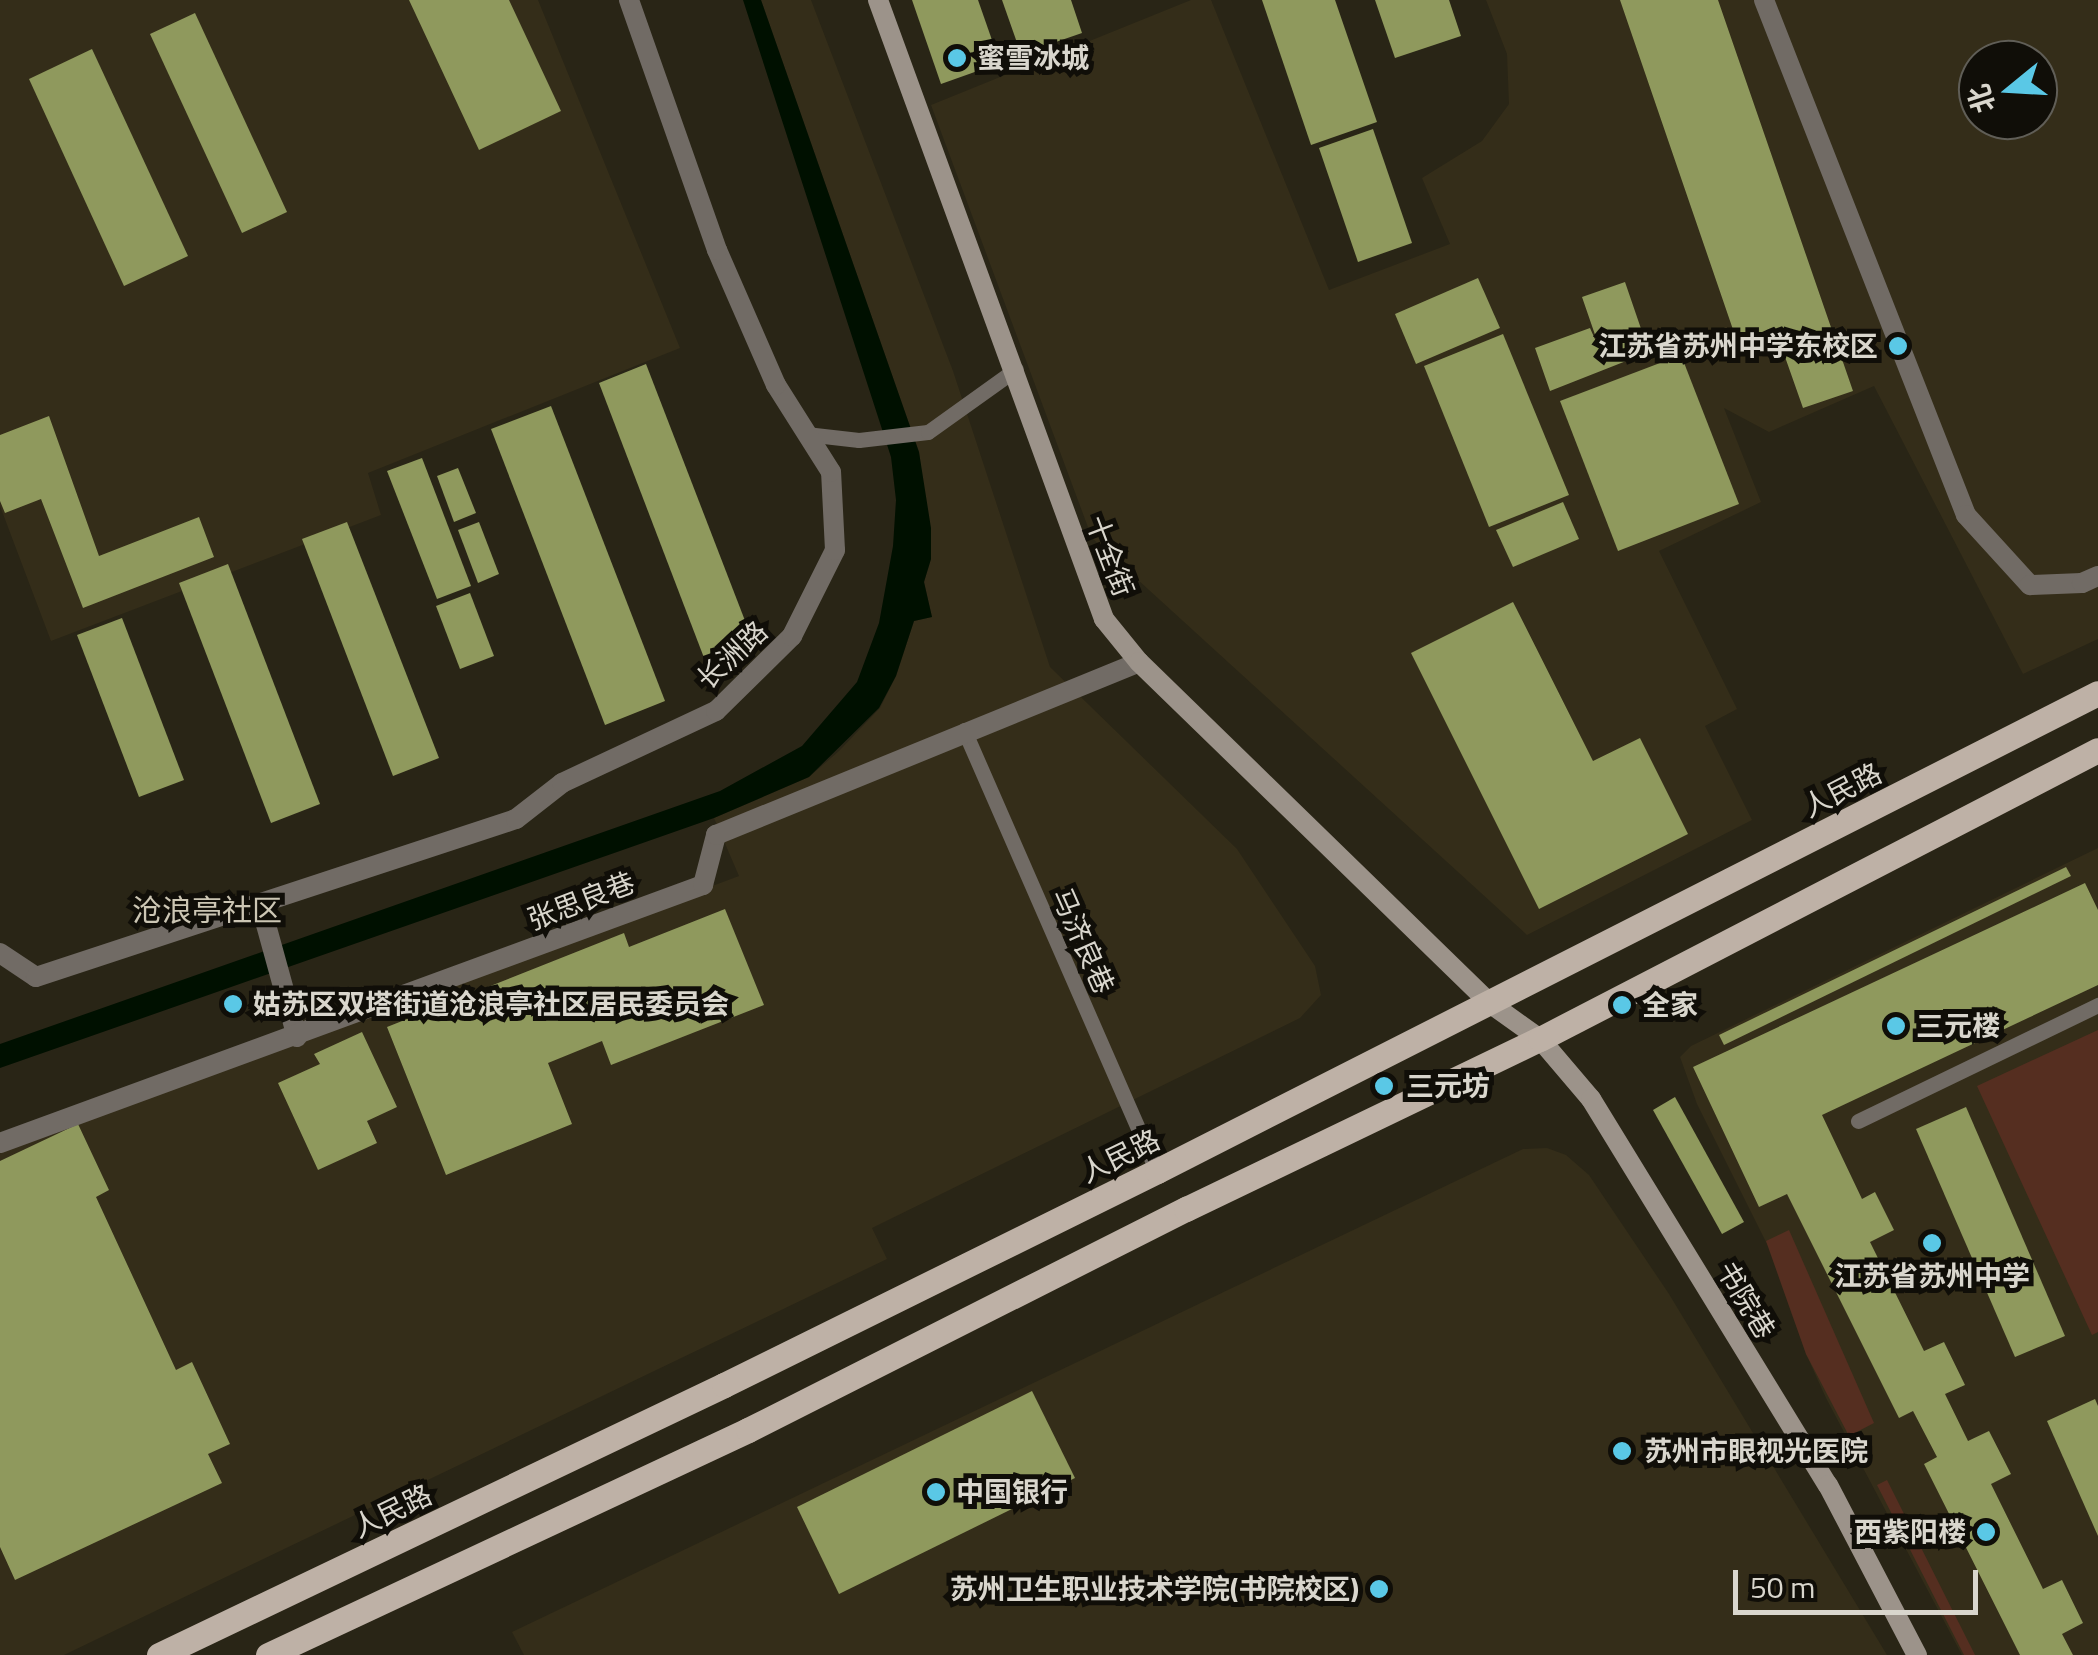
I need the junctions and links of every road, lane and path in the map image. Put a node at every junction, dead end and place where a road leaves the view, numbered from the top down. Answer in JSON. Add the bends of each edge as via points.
{"nodes":[{"id":1,"x":629,"y":0,"type":"edge"},
{"id":2,"x":878,"y":0,"type":"edge"},
{"id":3,"x":1764,"y":0,"type":"edge"},
{"id":4,"x":1016,"y":369,"type":"junction"},
{"id":5,"x":806,"y":434,"type":"junction"},
{"id":6,"x":2098,"y":576,"type":"edge"},
{"id":7,"x":1139,"y":662,"type":"junction"},
{"id":8,"x":2098,"y":693,"type":"edge"},
{"id":9,"x":964,"y":730,"type":"junction"},
{"id":10,"x":2098,"y":750,"type":"edge"},
{"id":11,"x":260,"y":903,"type":"junction"},
{"id":12,"x":0,"y":953,"type":"edge"},
{"id":13,"x":1491,"y":1004,"type":"junction"},
{"id":14,"x":2098,"y":1004,"type":"edge"},
{"id":15,"x":297,"y":1037,"type":"junction"},
{"id":16,"x":1540,"y":1039,"type":"junction"},
{"id":17,"x":1858,"y":1121,"type":"dead end"},
{"id":18,"x":0,"y":1142,"type":"edge"},
{"id":19,"x":1157,"y":1171,"type":"junction"},
{"id":20,"x":159,"y":1655,"type":"edge"},
{"id":21,"x":268,"y":1655,"type":"edge"},
{"id":22,"x":1916,"y":1655,"type":"edge"}],
"edges":[{"from":1,"to":5,"type":"street","name":"长洲路","via":[[717,250],[776,385]]},
{"from":2,"to":4,"type":"main road","name":"十全街"},
{"from":3,"to":6,"type":"street","via":[[1966,516],[2030,585]]},
{"from":4,"to":5,"type":"lane","via":[[928,432],[859,440]]},
{"from":4,"to":7,"type":"main road","name":"十全街","via":[[1094,601]]},
{"from":5,"to":11,"type":"street","name":"长洲路","via":[[831,472],[835,550],[792,636],[716,710],[562,784],[516,819]]},
{"from":7,"to":9,"type":"street","name":"张思良巷"},
{"from":7,"to":13,"type":"main road","name":"十全街"},
{"from":8,"to":13,"type":"main road","name":"人民路"},
{"from":9,"to":15,"type":"street","name":"张思良巷","via":[[716,835],[703,885]]},
{"from":9,"to":19,"type":"lane","name":"马济良巷"},
{"from":10,"to":16,"type":"main road"},
{"from":11,"to":12,"type":"street","name":"长洲路","via":[[36,977]]},
{"from":11,"to":15,"type":"street"},
{"from":13,"to":16,"type":"main road","name":"书院巷"},
{"from":13,"to":19,"type":"main road","name":"人民路"},
{"from":14,"to":17,"type":"lane"},
{"from":15,"to":18,"type":"street","name":"张思良巷"},
{"from":16,"to":21,"type":"main road","via":[[748,1430]]},
{"from":16,"to":22,"type":"main road","name":"书院巷","via":[[1591,1099],[1748,1354],[1828,1486]]},
{"from":19,"to":20,"type":"main road","name":"人民路"}]}
